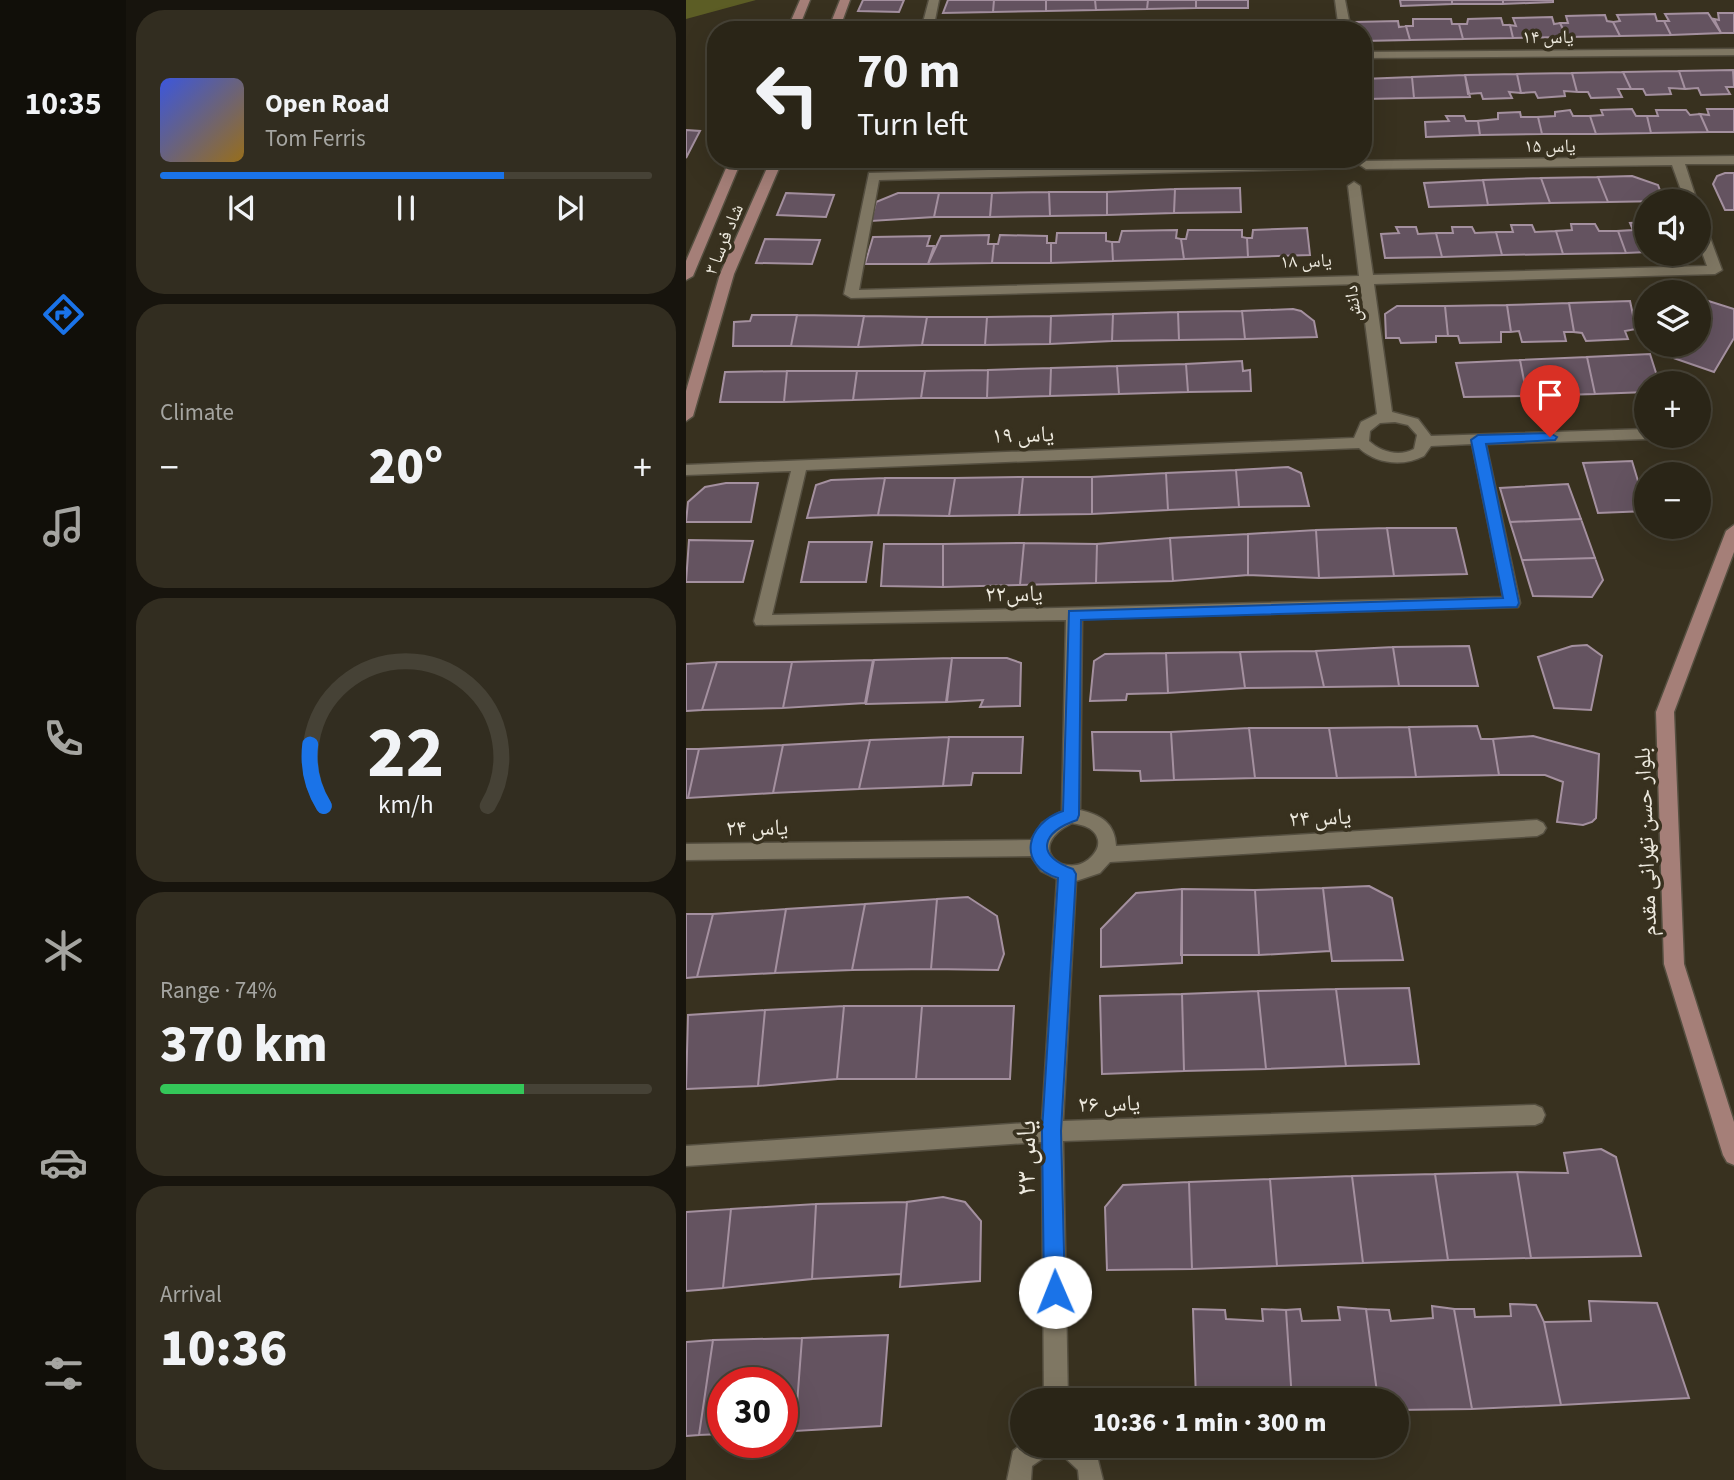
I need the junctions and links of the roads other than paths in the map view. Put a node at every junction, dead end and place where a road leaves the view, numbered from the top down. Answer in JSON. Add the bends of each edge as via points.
{"nodes":[{"id":1,"x":805,"y":0,"type":"edge"},
{"id":2,"x":845,"y":0,"type":"edge"},
{"id":3,"x":934,"y":0,"type":"edge"},
{"id":4,"x":1340,"y":0,"type":"edge"},
{"id":5,"x":797,"y":21,"type":"edge"},
{"id":6,"x":837,"y":21,"type":"edge"},
{"id":7,"x":929,"y":21,"type":"edge"},
{"id":8,"x":1344,"y":21,"type":"edge"},
{"id":9,"x":1734,"y":52,"type":"edge"},
{"id":10,"x":1372,"y":55,"type":"edge"},
{"id":11,"x":1372,"y":159,"type":"edge"},
{"id":12,"x":1734,"y":160,"type":"edge"},
{"id":13,"x":1678,"y":163,"type":"junction"},
{"id":14,"x":732,"y":168,"type":"edge"},
{"id":15,"x":773,"y":168,"type":"edge"},
{"id":16,"x":1141,"y":168,"type":"edge"},
{"id":17,"x":1343,"y":168,"type":"edge"},
{"id":18,"x":1365,"y":168,"type":"edge"},
{"id":19,"x":1354,"y":186,"type":"junction"},
{"id":20,"x":1687,"y":189,"type":"edge"},
{"id":21,"x":1711,"y":258,"type":"edge"},
{"id":22,"x":686,"y":276,"type":"edge"},
{"id":23,"x":1368,"y":277,"type":"junction"},
{"id":24,"x":686,"y":416,"type":"edge"},
{"id":25,"x":1385,"y":417,"type":"junction"},
{"id":26,"x":1634,"y":434,"type":"edge"},
{"id":27,"x":1478,"y":440,"type":"junction"},
{"id":28,"x":1426,"y":441,"type":"junction"},
{"id":29,"x":1362,"y":443,"type":"junction"},
{"id":30,"x":800,"y":465,"type":"junction"},
{"id":31,"x":686,"y":470,"type":"edge"},
{"id":32,"x":1734,"y":531,"type":"edge"},
{"id":33,"x":1074,"y":615,"type":"junction"},
{"id":34,"x":1071,"y":815,"type":"junction"},
{"id":35,"x":1537,"y":828,"type":"dead end"},
{"id":36,"x":1038,"y":848,"type":"junction"},
{"id":37,"x":686,"y":852,"type":"edge"},
{"id":38,"x":1107,"y":854,"type":"junction"},
{"id":39,"x":1067,"y":874,"type":"junction"},
{"id":40,"x":1535,"y":1115,"type":"dead end"},
{"id":41,"x":1052,"y":1131,"type":"junction"},
{"id":42,"x":686,"y":1156,"type":"edge"},
{"id":43,"x":1734,"y":1156,"type":"edge"},
{"id":44,"x":1056,"y":1388,"type":"edge"},
{"id":45,"x":1024,"y":1458,"type":"edge"},
{"id":46,"x":1082,"y":1458,"type":"edge"},
{"id":47,"x":1019,"y":1480,"type":"edge"},
{"id":48,"x":1091,"y":1480,"type":"edge"}],
"edges":[{"from":1,"to":5,"type":"street"},
{"from":2,"to":6,"type":"street"},
{"from":3,"to":7,"type":"street"},
{"from":4,"to":8,"type":"street"},
{"from":9,"to":10,"type":"street","name":"یاس ۱۴"},
{"from":11,"to":13,"type":"street","name":"یاس ۱۵"},
{"from":12,"to":13,"type":"street","name":"یاس ۱۵"},
{"from":13,"to":20,"type":"street"},
{"from":14,"to":22,"type":"street","name":"شاد فرسا ۳"},
{"from":15,"to":24,"type":"street","name":"شاد فرسا ۳","via":[[727,274]]},
{"from":16,"to":23,"type":"street","name":"یاس ۱۸","via":[[873,176],[851,294]]},
{"from":17,"to":19,"type":"street","via":[[1346,180]]},
{"from":18,"to":19,"type":"street","via":[[1365,179]]},
{"from":19,"to":23,"type":"street","name":"دانش"},
{"from":21,"to":23,"type":"street","name":"یاس ۱۸","via":[[1715,270]]},
{"from":23,"to":25,"type":"street","name":"دانش"},
{"from":25,"to":28,"type":"street","via":[[1413,422]]},
{"from":25,"to":29,"type":"street","via":[[1363,429]]},
{"from":26,"to":27,"type":"street"},
{"from":27,"to":28,"type":"street"},
{"from":27,"to":33,"type":"street","name":"یاس۲۲","via":[[1512,603]]},
{"from":28,"to":29,"type":"street","via":[[1417,454],[1397,460],[1376,455]]},
{"from":29,"to":30,"type":"street","name":"یاس ۱۹"},
{"from":30,"to":31,"type":"street","name":"یاس ۱۹"},
{"from":30,"to":33,"type":"street","name":"یاس۲۲","via":[[762,621]]},
{"from":32,"to":43,"type":"street","name":"بلوار حسن تهرانی مقدم","via":[[1665,712],[1674,964]]},
{"from":33,"to":34,"type":"street"},
{"from":34,"to":36,"type":"street","via":[[1054,821],[1042,833]]},
{"from":34,"to":38,"type":"street","via":[[1088,817],[1102,826],[1109,839]]},
{"from":35,"to":38,"type":"street","name":"یاس ۲۴"},
{"from":36,"to":37,"type":"street","name":"یاس ۲۴"},
{"from":36,"to":39,"type":"street","via":[[1042,860]]},
{"from":38,"to":39,"type":"street","via":[[1091,869]]},
{"from":39,"to":41,"type":"street","name":"یاس ۲۳"},
{"from":40,"to":41,"type":"street","name":"یاس ۲۶"},
{"from":41,"to":42,"type":"street","name":"یاس ۲۶"},
{"from":41,"to":44,"type":"street","name":"یاس ۲۳"},
{"from":45,"to":47,"type":"street"},
{"from":46,"to":48,"type":"street","via":[[1089,1464]]}]}
